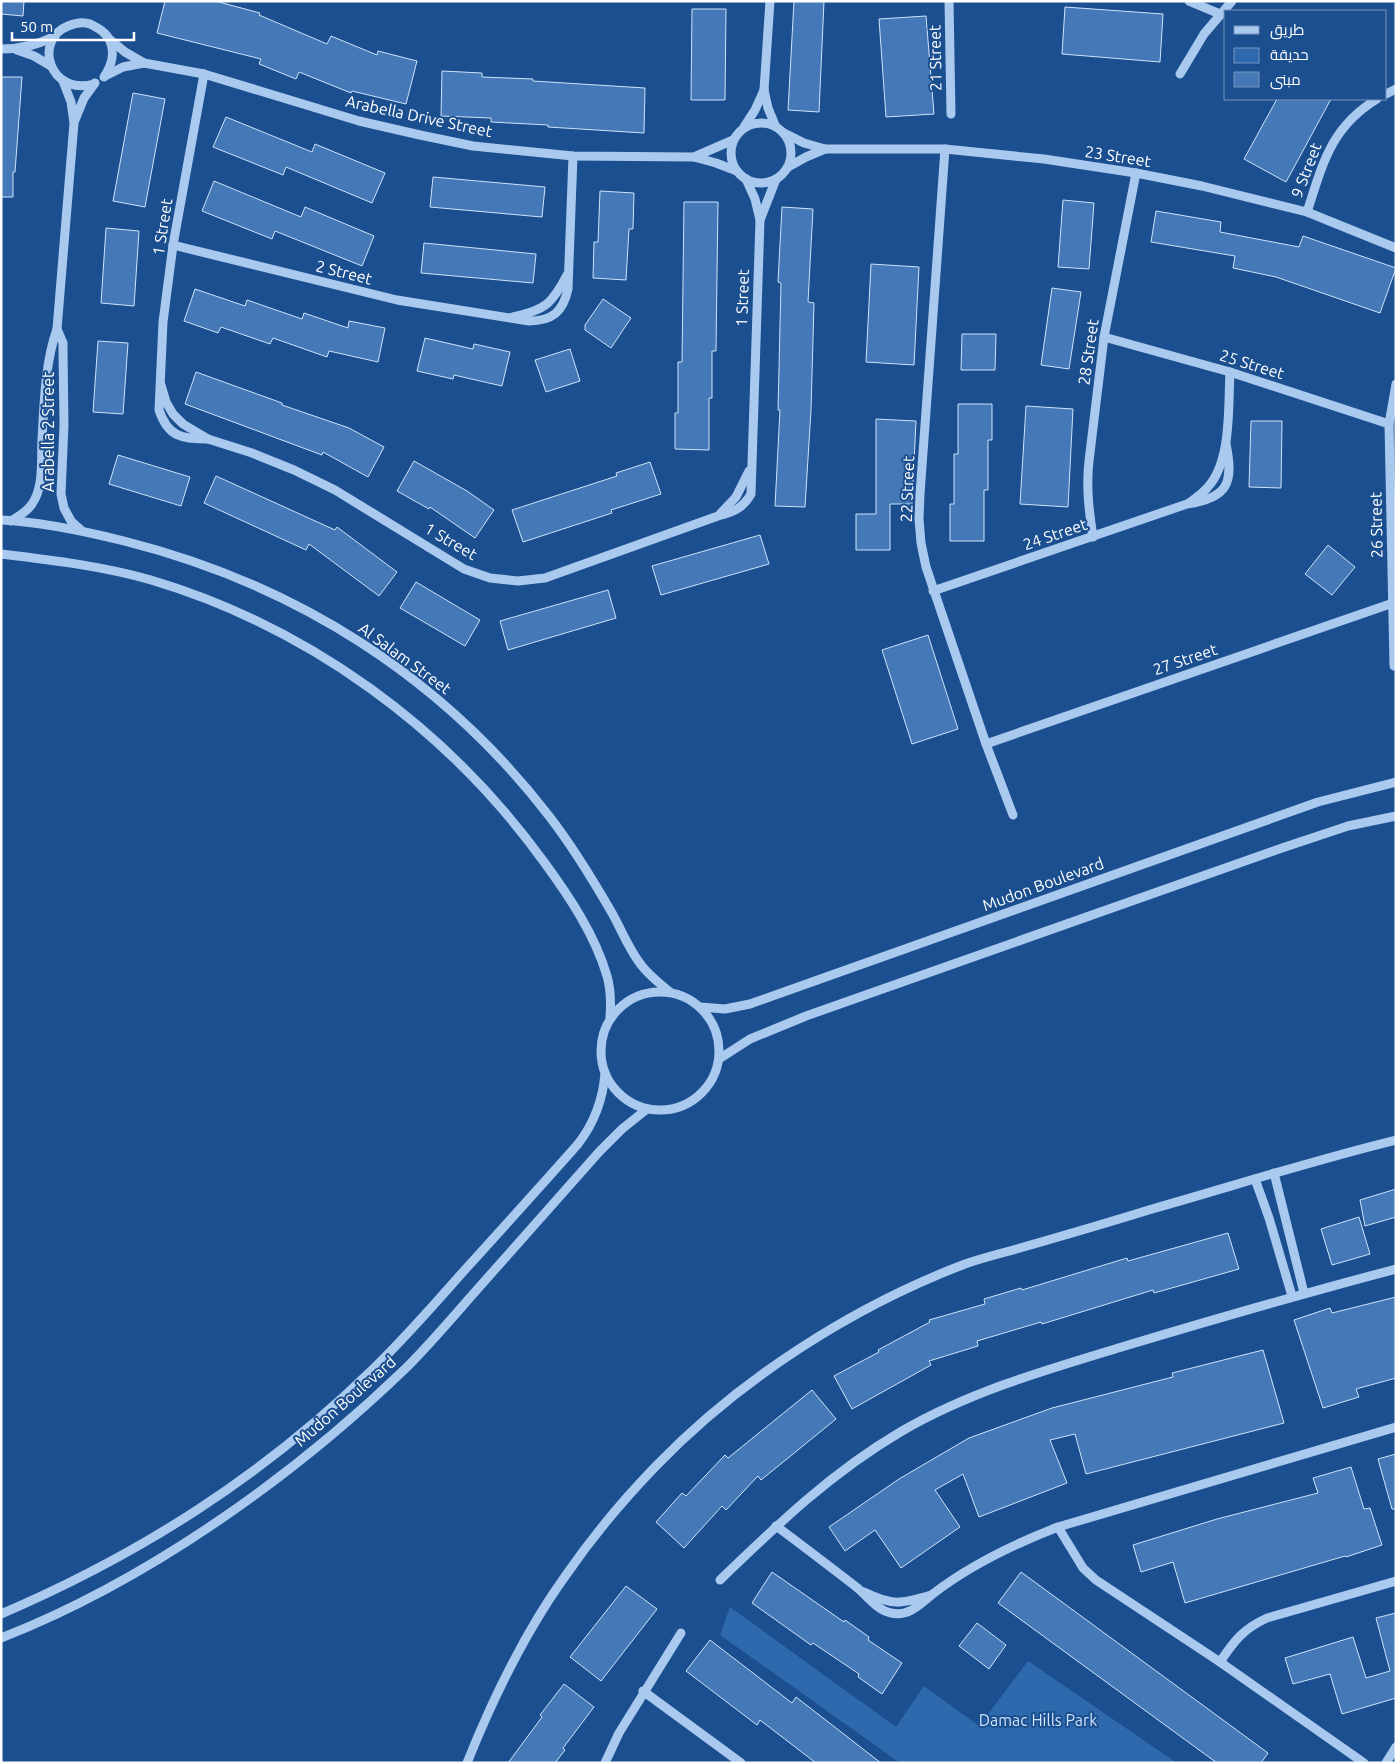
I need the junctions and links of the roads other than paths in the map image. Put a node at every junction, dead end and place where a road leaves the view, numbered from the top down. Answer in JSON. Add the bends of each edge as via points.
{"nodes":[{"id":1,"x":770,"y":1,"type":"edge"},
{"id":2,"x":949,"y":1,"type":"edge"},
{"id":3,"x":1189,"y":1,"type":"edge"},
{"id":4,"x":1232,"y":1,"type":"edge"},
{"id":5,"x":1220,"y":14,"type":"junction"},
{"id":6,"x":55,"y":36,"type":"junction"},
{"id":7,"x":108,"y":38,"type":"junction"},
{"id":8,"x":1,"y":49,"type":"edge"},
{"id":9,"x":14,"y":49,"type":"junction"},
{"id":10,"x":144,"y":63,"type":"junction"},
{"id":11,"x":51,"y":66,"type":"junction"},
{"id":12,"x":204,"y":74,"type":"junction"},
{"id":13,"x":1180,"y":74,"type":"dead end"},
{"id":14,"x":104,"y":77,"type":"junction"},
{"id":15,"x":63,"y":81,"type":"junction"},
{"id":16,"x":94,"y":84,"type":"junction"},
{"id":17,"x":764,"y":90,"type":"junction"},
{"id":18,"x":1375,"y":100,"type":"edge"},
{"id":19,"x":951,"y":114,"type":"dead end"},
{"id":20,"x":74,"y":123,"type":"junction"},
{"id":21,"x":775,"y":125,"type":"junction"},
{"id":22,"x":743,"y":128,"type":"junction"},
{"id":23,"x":784,"y":133,"type":"junction"},
{"id":24,"x":733,"y":140,"type":"junction"},
{"id":25,"x":825,"y":149,"type":"junction"},
{"id":26,"x":945,"y":149,"type":"junction"},
{"id":27,"x":574,"y":156,"type":"junction"},
{"id":28,"x":694,"y":157,"type":"junction"},
{"id":29,"x":788,"y":167,"type":"junction"},
{"id":30,"x":737,"y":171,"type":"junction"},
{"id":31,"x":1136,"y":173,"type":"junction"},
{"id":32,"x":746,"y":179,"type":"junction"},
{"id":33,"x":776,"y":179,"type":"junction"},
{"id":34,"x":1307,"y":212,"type":"junction"},
{"id":35,"x":760,"y":220,"type":"junction"},
{"id":36,"x":173,"y":244,"type":"junction"},
{"id":37,"x":1396,"y":248,"type":"edge"},
{"id":38,"x":57,"y":329,"type":"junction"},
{"id":39,"x":1104,"y":336,"type":"junction"},
{"id":40,"x":1230,"y":372,"type":"junction"},
{"id":41,"x":1396,"y":384,"type":"edge"},
{"id":42,"x":161,"y":385,"type":"junction"},
{"id":43,"x":46,"y":389,"type":"junction"},
{"id":44,"x":64,"y":389,"type":"junction"},
{"id":45,"x":1389,"y":424,"type":"junction"},
{"id":46,"x":208,"y":440,"type":"junction"},
{"id":47,"x":1226,"y":444,"type":"junction"},
{"id":48,"x":1187,"y":504,"type":"junction"},
{"id":49,"x":1,"y":520,"type":"edge"},
{"id":50,"x":11,"y":521,"type":"junction"},
{"id":51,"x":81,"y":530,"type":"junction"},
{"id":52,"x":1093,"y":537,"type":"junction"},
{"id":53,"x":1,"y":554,"type":"edge"},
{"id":54,"x":933,"y":591,"type":"junction"},
{"id":55,"x":1393,"y":603,"type":"junction"},
{"id":56,"x":1394,"y":666,"type":"dead end"},
{"id":57,"x":986,"y":744,"type":"junction"},
{"id":58,"x":1396,"y":782,"type":"edge"},
{"id":59,"x":1013,"y":815,"type":"dead end"},
{"id":60,"x":1396,"y":816,"type":"edge"},
{"id":61,"x":670,"y":992,"type":"junction"},
{"id":62,"x":700,"y":1007,"type":"junction"},
{"id":63,"x":610,"y":1017,"type":"junction"},
{"id":64,"x":719,"y":1059,"type":"junction"},
{"id":65,"x":605,"y":1073,"type":"junction"},
{"id":66,"x":648,"y":1109,"type":"junction"},
{"id":67,"x":1396,"y":1140,"type":"edge"},
{"id":68,"x":1274,"y":1173,"type":"junction"},
{"id":69,"x":1255,"y":1180,"type":"junction"},
{"id":70,"x":1396,"y":1269,"type":"edge"},
{"id":71,"x":1304,"y":1294,"type":"junction"},
{"id":72,"x":1292,"y":1296,"type":"junction"},
{"id":73,"x":1396,"y":1427,"type":"edge"},
{"id":74,"x":776,"y":1526,"type":"junction"},
{"id":75,"x":1058,"y":1526,"type":"junction"},
{"id":76,"x":720,"y":1580,"type":"dead end"},
{"id":77,"x":1396,"y":1581,"type":"edge"},
{"id":78,"x":1,"y":1614,"type":"edge"},
{"id":79,"x":681,"y":1633,"type":"dead end"},
{"id":80,"x":1,"y":1638,"type":"edge"},
{"id":81,"x":1220,"y":1662,"type":"junction"},
{"id":82,"x":643,"y":1691,"type":"junction"},
{"id":83,"x":1396,"y":1746,"type":"edge"},
{"id":84,"x":467,"y":1763,"type":"edge"},
{"id":85,"x":605,"y":1763,"type":"edge"},
{"id":86,"x":741,"y":1763,"type":"edge"},
{"id":87,"x":1364,"y":1763,"type":"edge"},
{"id":88,"x":1386,"y":1763,"type":"edge"}],
"edges":[{"from":1,"to":17,"type":"street"},
{"from":2,"to":19,"type":"street","name":"21 Street"},
{"from":3,"to":5,"type":"street"},
{"from":4,"to":5,"type":"street"},
{"from":5,"to":13,"type":"street"},
{"from":6,"to":7,"type":"street","via":[[74,23],[86,23],[99,28]]},
{"from":6,"to":9,"type":"street","via":[[36,45]]},
{"from":6,"to":11,"type":"street","via":[[49,51]]},
{"from":7,"to":10,"type":"street"},
{"from":7,"to":14,"type":"street","via":[[113,58]]},
{"from":8,"to":9,"type":"street"},
{"from":9,"to":11,"type":"street","name":"Arabella 2 Street"},
{"from":10,"to":12,"type":"street","name":"Arabella Drive Street"},
{"from":10,"to":14,"type":"street","name":"Arabella 2 Street","via":[[123,67]]},
{"from":11,"to":15,"type":"street","name":"Arabella 2 Street"},
{"from":12,"to":27,"type":"street","name":"Arabella Drive Street","via":[[359,121],[420,135],[473,146]]},
{"from":12,"to":36,"type":"street","name":"1 Street"},
{"from":14,"to":16,"type":"street","name":"Arabella 2 Street"},
{"from":15,"to":16,"type":"street","via":[[73,86]]},
{"from":15,"to":20,"type":"street","name":"Arabella 2 Street"},
{"from":16,"to":20,"type":"street","name":"Arabella 2 Street"},
{"from":17,"to":21,"type":"street"},
{"from":17,"to":22,"type":"street"},
{"from":18,"to":34,"type":"street","name":"9 Street","via":[[1366,105],[1330,145]]},
{"from":20,"to":38,"type":"street","name":"Arabella 2 Street"},
{"from":21,"to":22,"type":"street","via":[[753,123]]},
{"from":21,"to":23,"type":"street"},
{"from":22,"to":24,"type":"street"},
{"from":23,"to":25,"type":"street"},
{"from":23,"to":29,"type":"street","via":[[791,150]]},
{"from":24,"to":28,"type":"street"},
{"from":24,"to":30,"type":"street","via":[[731,156]]},
{"from":25,"to":26,"type":"street","name":"23 Street"},
{"from":25,"to":29,"type":"street"},
{"from":26,"to":31,"type":"street","name":"23 Street"},
{"from":26,"to":54,"type":"street","name":"22 Street","via":[[919,519],[924,559]]},
{"from":27,"to":28,"type":"street","name":"Arabella Drive Street"},
{"from":27,"to":36,"type":"street","name":"2 Street","via":[[568,273],[549,303],[535,312],[511,317],[397,300]]},
{"from":28,"to":30,"type":"street"},
{"from":29,"to":33,"type":"street"},
{"from":30,"to":32,"type":"street"},
{"from":31,"to":34,"type":"street","name":"23 Street"},
{"from":31,"to":39,"type":"street","name":"28 Street"},
{"from":32,"to":33,"type":"street","via":[[756,182]]},
{"from":32,"to":35,"type":"street"},
{"from":33,"to":35,"type":"street"},
{"from":34,"to":37,"type":"street","name":"23 Street"},
{"from":35,"to":46,"type":"street","name":"1 Street","via":[[750,466],[740,491],[718,516],[545,578],[518,582],[490,578],[464,569],[335,490],[252,453]]},
{"from":36,"to":42,"type":"street","name":"1 Street"},
{"from":38,"to":43,"type":"street","name":"Arabella 2 Street"},
{"from":38,"to":44,"type":"street","name":"Arabella 2 Street","via":[[63,343]]},
{"from":39,"to":40,"type":"street","name":"25 Street"},
{"from":39,"to":52,"type":"street","name":"28 Street","via":[[1087,481]]},
{"from":40,"to":45,"type":"street","name":"25 Street"},
{"from":40,"to":47,"type":"street","name":"24 Street"},
{"from":41,"to":45,"type":"street","name":"26 Street"},
{"from":42,"to":46,"type":"street","name":"1 Street","via":[[173,414]]},
{"from":42,"to":46,"type":"street","name":"1 Street","via":[[159,410],[171,432],[182,438]]},
{"from":43,"to":44,"type":"street"},
{"from":43,"to":50,"type":"street","name":"Arabella 2 Street","via":[[38,491],[32,504]]},
{"from":44,"to":51,"type":"street","name":"Arabella 2 Street","via":[[61,494],[64,508]]},
{"from":45,"to":55,"type":"street","name":"26 Street"},
{"from":47,"to":48,"type":"street","name":"24 Street","via":[[1214,480]]},
{"from":47,"to":48,"type":"street","name":"24 Street","via":[[1229,471],[1222,492],[1213,499]]},
{"from":48,"to":52,"type":"street","name":"24 Street"},
{"from":49,"to":50,"type":"street","name":"Al Salam Street"},
{"from":50,"to":51,"type":"street","name":"Al Salam Street"},
{"from":51,"to":61,"type":"street","name":"Al Salam Street","via":[[157,549],[212,567],[266,590],[318,616],[405,672],[479,736],[549,816],[580,860],[639,962]]},
{"from":52,"to":54,"type":"street","name":"24 Street"},
{"from":53,"to":63,"type":"street","via":[[104,569],[201,597],[299,643],[350,673],[398,708],[485,788],[558,881],[601,959],[611,997]]},
{"from":54,"to":57,"type":"street","name":"22 Street"},
{"from":55,"to":56,"type":"street","name":"26 Street"},
{"from":55,"to":57,"type":"street","name":"27 Street"},
{"from":57,"to":59,"type":"street","name":"22 Street"},
{"from":58,"to":62,"type":"street","name":"Mudon Boulevard","via":[[1318,802],[750,1004],[725,1009]]},
{"from":60,"to":64,"type":"street","via":[[1348,826],[1282,848],[806,1016],[750,1039]]},
{"from":61,"to":62,"type":"street"},
{"from":61,"to":63,"type":"street","via":[[647,992],[626,1001]]},
{"from":62,"to":64,"type":"street","via":[[712,1022],[718,1040]]},
{"from":63,"to":65,"type":"street","via":[[602,1035],[600,1054]]},
{"from":64,"to":66,"type":"street","via":[[713,1078],[702,1094],[686,1105],[667,1110]]},
{"from":65,"to":66,"type":"street","via":[[614,1089],[629,1102]]},
{"from":65,"to":78,"type":"street","name":"Mudon Boulevard","via":[[601,1103],[588,1132],[405,1337],[337,1402],[258,1468],[167,1530],[75,1580]]},
{"from":66,"to":80,"type":"street","name":"Mudon Boulevard","via":[[599,1152],[406,1367],[320,1444],[210,1527],[74,1605]]},
{"from":67,"to":68,"type":"street"},
{"from":68,"to":69,"type":"street"},
{"from":68,"to":71,"type":"street"},
{"from":69,"to":72,"type":"street"},
{"from":69,"to":84,"type":"street","via":[[966,1264],[888,1298],[767,1371],[689,1434],[607,1519],[564,1577],[526,1639]]},
{"from":70,"to":71,"type":"street"},
{"from":71,"to":72,"type":"street"},
{"from":72,"to":74,"type":"street","via":[[1045,1370],[950,1407],[858,1459]]},
{"from":73,"to":75,"type":"street"},
{"from":74,"to":75,"type":"street","via":[[858,1588],[881,1610],[903,1614],[993,1555]]},
{"from":74,"to":76,"type":"street"},
{"from":75,"to":81,"type":"street","via":[[1083,1568],[1096,1580]]},
{"from":77,"to":81,"type":"street","via":[[1253,1624],[1240,1634]]},
{"from":79,"to":82,"type":"street"},
{"from":81,"to":87,"type":"street"},
{"from":82,"to":85,"type":"street"},
{"from":82,"to":86,"type":"street"},
{"from":83,"to":88,"type":"street"}]}
